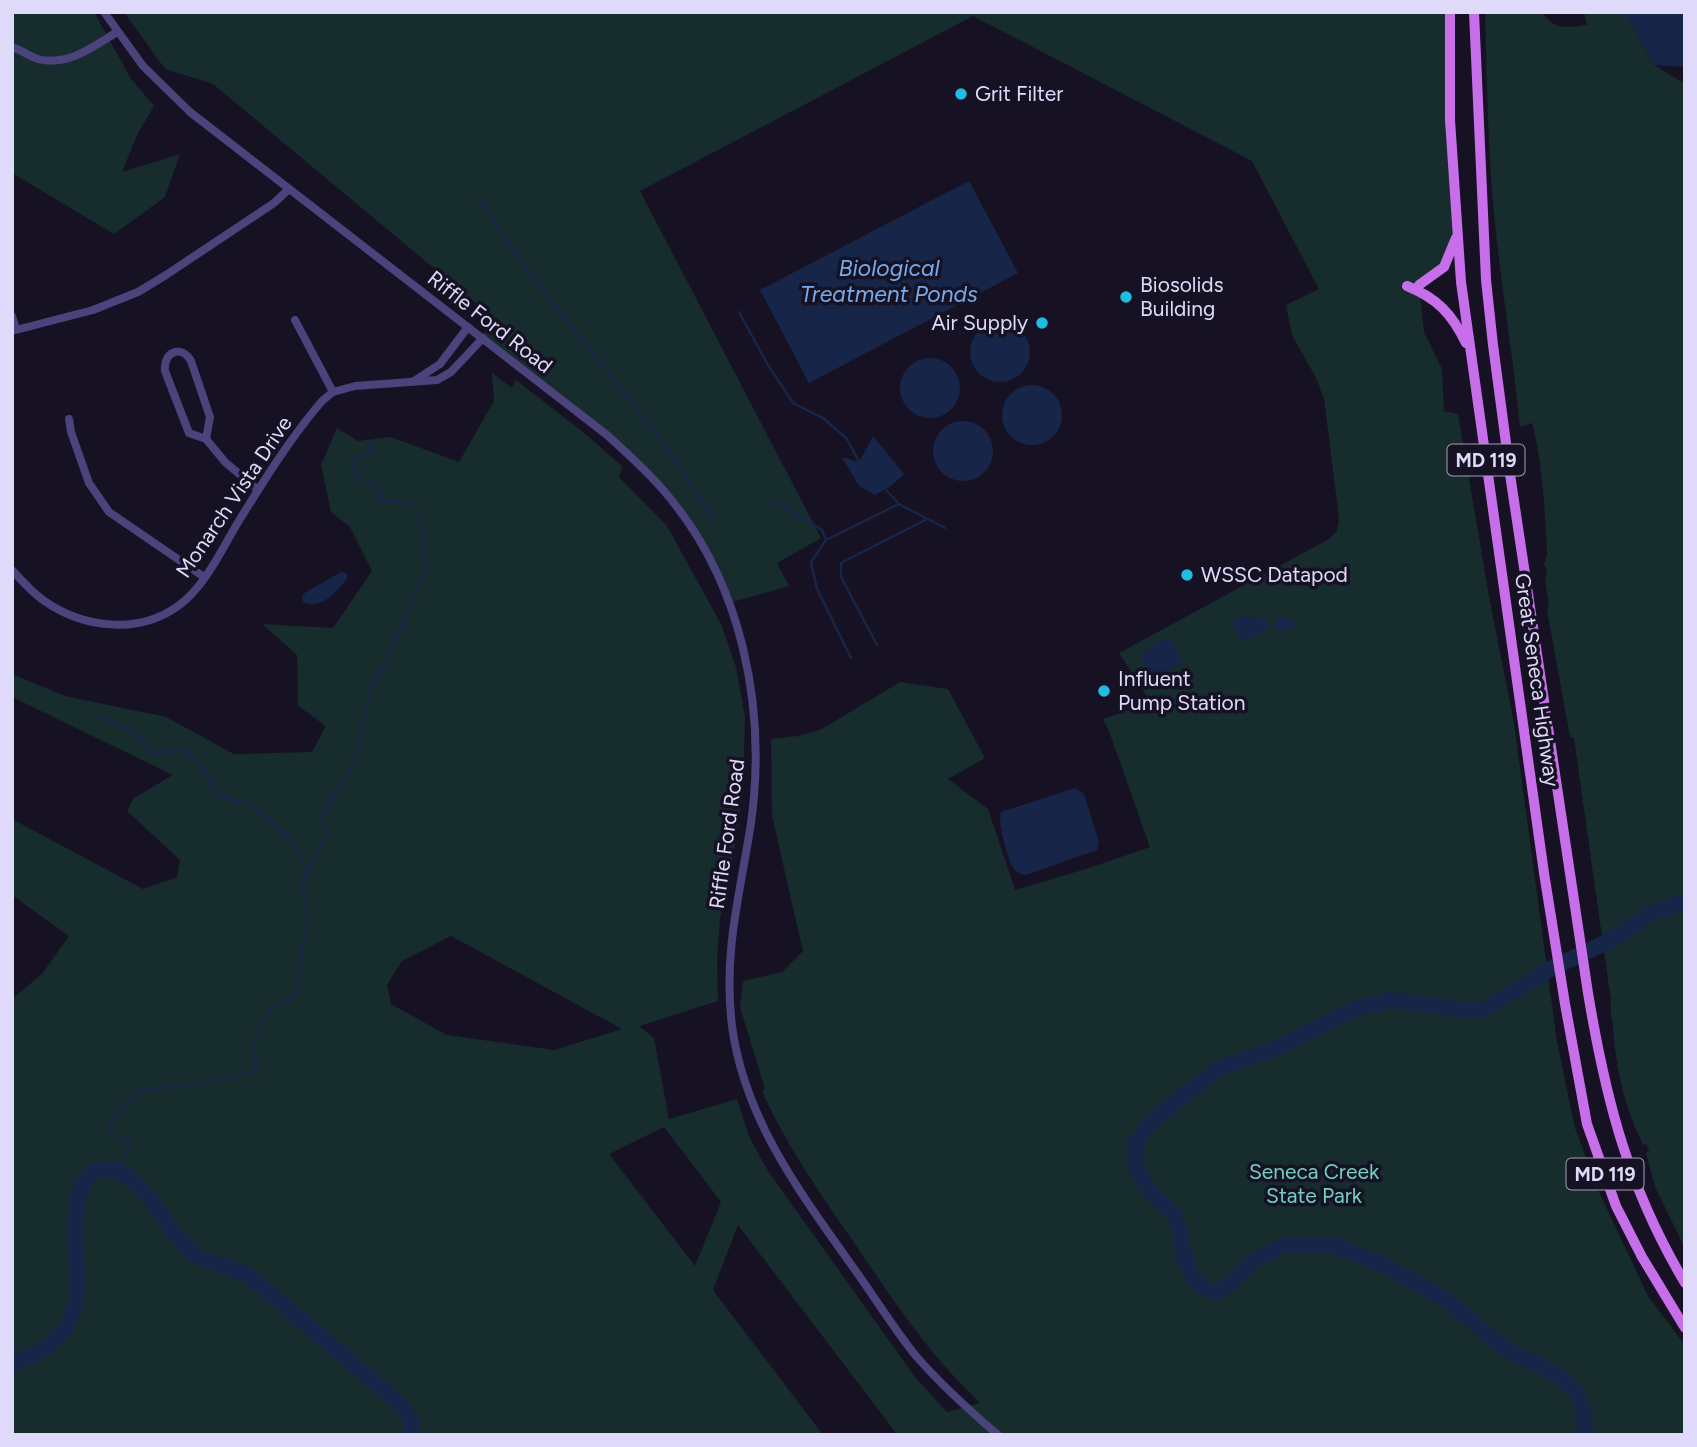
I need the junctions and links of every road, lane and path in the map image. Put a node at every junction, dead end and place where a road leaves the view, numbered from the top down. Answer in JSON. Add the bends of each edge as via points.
{"nodes":[{"id":1,"x":104,"y":12,"type":"edge"},
{"id":2,"x":1450,"y":12,"type":"edge"},
{"id":3,"x":1474,"y":12,"type":"edge"},
{"id":4,"x":117,"y":32,"type":"junction"},
{"id":5,"x":12,"y":47,"type":"edge"},
{"id":6,"x":289,"y":189,"type":"junction"},
{"id":7,"x":1457,"y":232,"type":"junction"},
{"id":8,"x":12,"y":316,"type":"edge"},
{"id":9,"x":295,"y":320,"type":"dead end"},
{"id":10,"x":468,"y":327,"type":"junction"},
{"id":11,"x":14,"y":330,"type":"edge"},
{"id":12,"x":483,"y":338,"type":"junction"},
{"id":13,"x":1471,"y":352,"type":"junction"},
{"id":14,"x":414,"y":381,"type":"junction"},
{"id":15,"x":333,"y":392,"type":"junction"},
{"id":16,"x":69,"y":419,"type":"dead end"},
{"id":17,"x":206,"y":439,"type":"junction"},
{"id":18,"x":258,"y":490,"type":"junction"},
{"id":19,"x":12,"y":570,"type":"edge"},
{"id":20,"x":204,"y":577,"type":"junction"},
{"id":21,"x":1685,"y":1283,"type":"edge"},
{"id":22,"x":1685,"y":1328,"type":"edge"},
{"id":23,"x":998,"y":1435,"type":"edge"}],
"edges":[{"from":1,"to":4,"type":"street","name":"Riffle Ford Road"},
{"from":2,"to":7,"type":"main road","name":"Great Seneca Highway","number":"MD 119"},
{"from":3,"to":21,"type":"main road","name":"Great Seneca Highway","number":"MD 119","via":[[1486,280],[1511,481],[1588,993],[1601,1067],[1624,1153],[1655,1228]]},
{"from":4,"to":5,"type":"street","via":[[62,60],[38,59]]},
{"from":4,"to":6,"type":"street","name":"Riffle Ford Road","via":[[143,66],[190,112]]},
{"from":6,"to":10,"type":"street","name":"Riffle Ford Road"},
{"from":6,"to":11,"type":"street","via":[[138,292],[72,316]]},
{"from":7,"to":13,"type":"main road","name":"Great Seneca Highway","number":"MD 119"},
{"from":7,"to":13,"type":"main road","via":[[1444,267],[1413,286],[1448,312]]},
{"from":8,"to":11,"type":"street"},
{"from":9,"to":15,"type":"street"},
{"from":10,"to":12,"type":"street","name":"Riffle Ford Road"},
{"from":10,"to":14,"type":"street","via":[[440,364]]},
{"from":12,"to":14,"type":"street","via":[[451,372],[437,380]]},
{"from":12,"to":23,"type":"street","name":"Riffle Ford Road","via":[[645,470],[684,518],[718,576],[740,634],[757,737],[751,822],[731,932],[729,970],[740,1068],[771,1144],[805,1200],[916,1355]]},
{"from":13,"to":22,"type":"main road","name":"Great Seneca Highway","number":"MD 119","via":[[1549,906],[1587,1124],[1616,1206]]},
{"from":14,"to":15,"type":"street"},
{"from":15,"to":18,"type":"street","name":"Monarch Vista Drive","via":[[311,413]]},
{"from":16,"to":20,"type":"street","via":[[89,483],[109,512]]},
{"from":17,"to":17,"type":"street","via":[[210,417],[195,373],[187,355],[173,353],[164,362],[165,371],[189,432]]},
{"from":17,"to":18,"type":"street"},
{"from":18,"to":20,"type":"street","name":"Monarch Vista Drive"},
{"from":19,"to":20,"type":"street","name":"Monarch Vista Drive","via":[[43,600],[77,618],[124,625],[153,619],[178,606]]}]}
